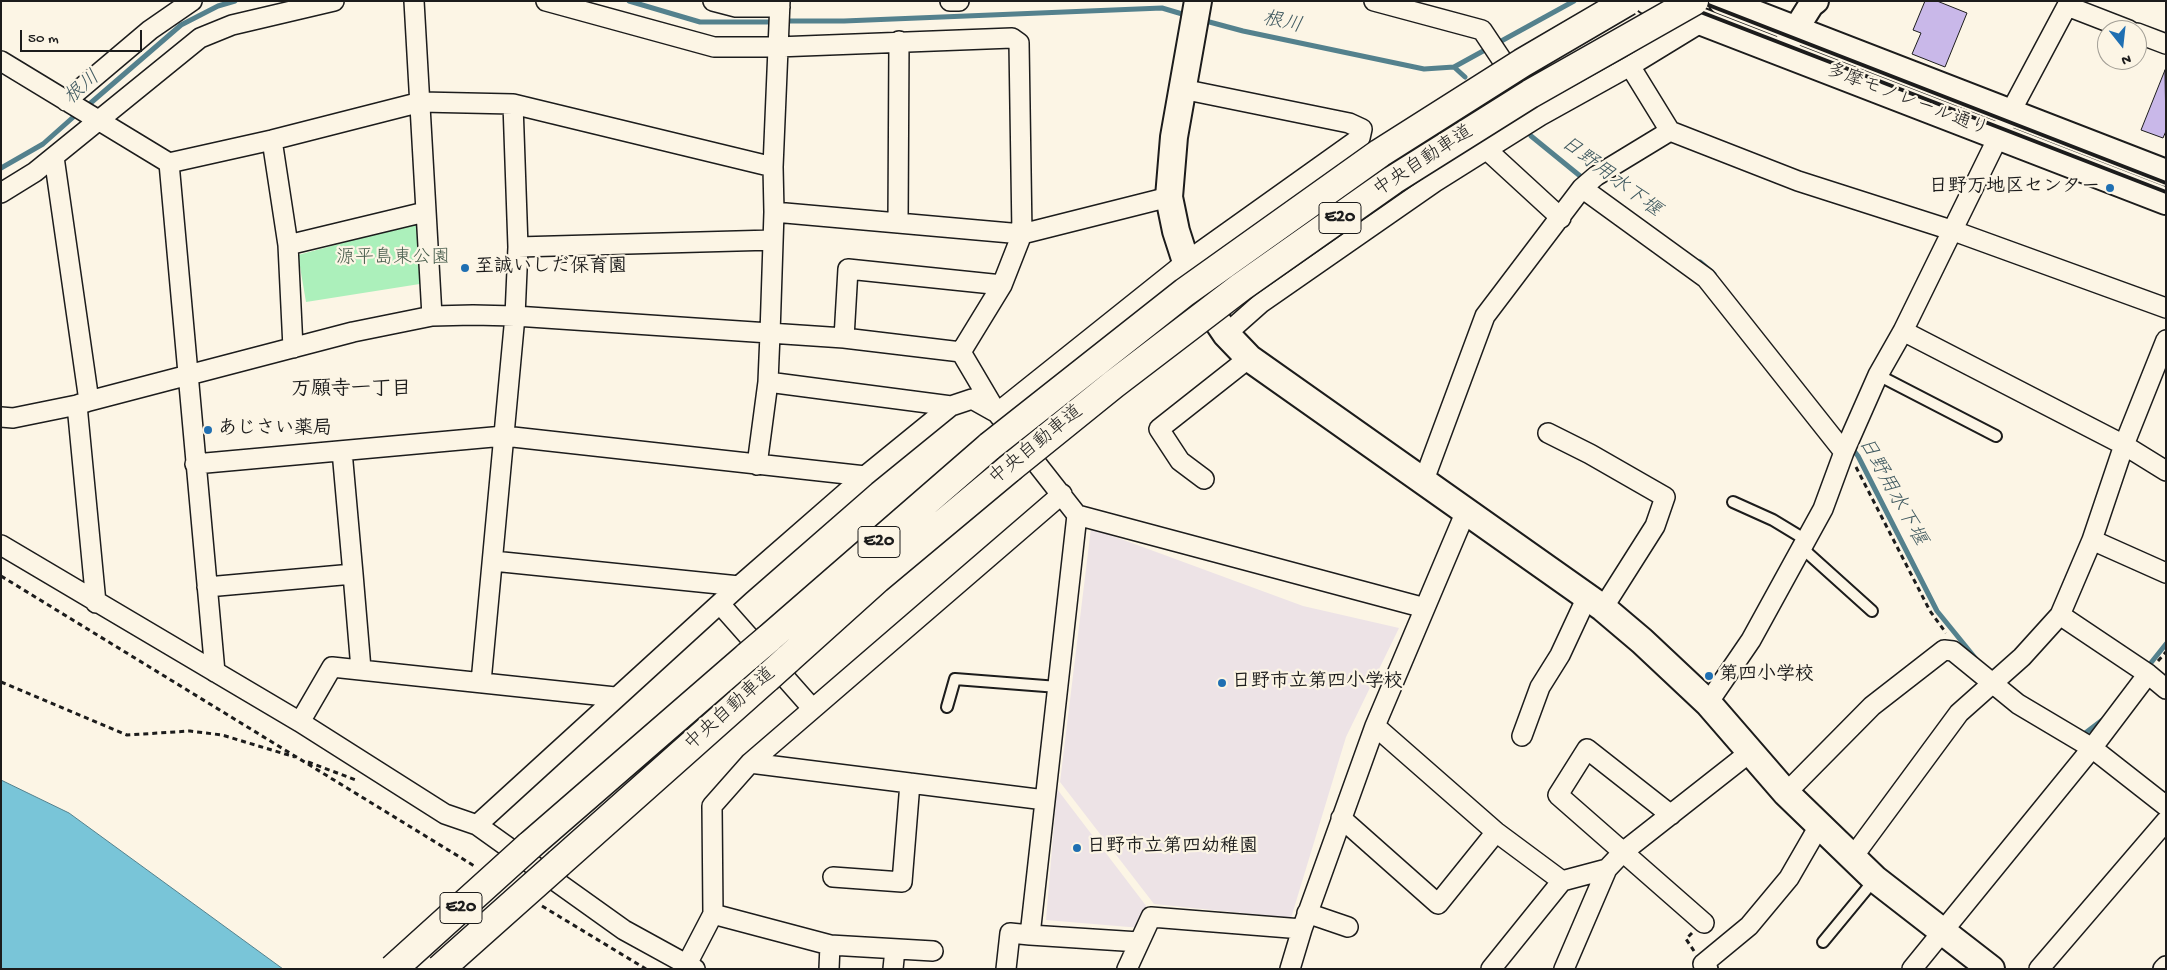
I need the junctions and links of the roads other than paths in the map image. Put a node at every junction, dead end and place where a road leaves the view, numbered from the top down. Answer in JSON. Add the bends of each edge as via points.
{"nodes":[{"id":1,"x":192,"y":1,"type":"edge"},
{"id":2,"x":334,"y":1,"type":"edge"},
{"id":3,"x":414,"y":1,"type":"edge"},
{"id":4,"x":546,"y":1,"type":"edge"},
{"id":5,"x":713,"y":1,"type":"edge"},
{"id":6,"x":950,"y":1,"type":"edge"},
{"id":7,"x":959,"y":1,"type":"edge"},
{"id":8,"x":1374,"y":1,"type":"edge"},
{"id":9,"x":1628,"y":1,"type":"edge"},
{"id":10,"x":1648,"y":1,"type":"edge"},
{"id":11,"x":1722,"y":1,"type":"edge"},
{"id":12,"x":1816,"y":1,"type":"edge"},
{"id":13,"x":2068,"y":3,"type":"edge"},
{"id":14,"x":780,"y":7,"type":"edge"},
{"id":15,"x":268,"y":8,"type":"edge"},
{"id":16,"x":1701,"y":8,"type":"edge"},
{"id":17,"x":1196,"y":11,"type":"edge"},
{"id":18,"x":2107,"y":20,"type":"edge"},
{"id":19,"x":1794,"y":30,"type":"junction"},
{"id":20,"x":2147,"y":37,"type":"edge"},
{"id":21,"x":899,"y":41,"type":"junction"},
{"id":22,"x":778,"y":42,"type":"junction"},
{"id":23,"x":2166,"y":44,"type":"edge"},
{"id":24,"x":1781,"y":53,"type":"junction"},
{"id":25,"x":1630,"y":66,"type":"junction"},
{"id":26,"x":4,"y":68,"type":"edge"},
{"id":27,"x":1182,"y":89,"type":"junction"},
{"id":28,"x":421,"y":102,"type":"junction"},
{"id":29,"x":70,"y":103,"type":"junction"},
{"id":30,"x":513,"y":104,"type":"junction"},
{"id":31,"x":2010,"y":113,"type":"junction"},
{"id":32,"x":1540,"y":116,"type":"junction"},
{"id":33,"x":94,"y":118,"type":"junction"},
{"id":34,"x":1670,"y":131,"type":"junction"},
{"id":35,"x":1998,"y":136,"type":"junction"},
{"id":36,"x":272,"y":140,"type":"junction"},
{"id":37,"x":1487,"y":150,"type":"junction"},
{"id":38,"x":54,"y":157,"type":"junction"},
{"id":39,"x":169,"y":163,"type":"junction"},
{"id":40,"x":773,"y":167,"type":"junction"},
{"id":41,"x":2166,"y":173,"type":"edge"},
{"id":42,"x":1587,"y":184,"type":"junction"},
{"id":43,"x":1,"y":193,"type":"edge"},
{"id":44,"x":1169,"y":197,"type":"junction"},
{"id":45,"x":2166,"y":201,"type":"edge"},
{"id":46,"x":425,"y":212,"type":"junction"},
{"id":47,"x":774,"y":212,"type":"junction"},
{"id":48,"x":1561,"y":218,"type":"junction"},
{"id":49,"x":898,"y":222,"type":"junction"},
{"id":50,"x":1952,"y":230,"type":"junction"},
{"id":51,"x":1022,"y":234,"type":"junction"},
{"id":52,"x":773,"y":240,"type":"junction"},
{"id":53,"x":288,"y":245,"type":"junction"},
{"id":54,"x":518,"y":247,"type":"junction"},
{"id":55,"x":1186,"y":262,"type":"junction"},
{"id":56,"x":1002,"y":285,"type":"junction"},
{"id":57,"x":2166,"y":308,"type":"edge"},
{"id":58,"x":432,"y":316,"type":"junction"},
{"id":59,"x":515,"y":316,"type":"junction"},
{"id":60,"x":1902,"y":331,"type":"junction"},
{"id":61,"x":770,"y":334,"type":"junction"},
{"id":62,"x":1226,"y":334,"type":"junction"},
{"id":63,"x":844,"y":338,"type":"junction"},
{"id":64,"x":2166,"y":340,"type":"edge"},
{"id":65,"x":293,"y":348,"type":"junction"},
{"id":66,"x":961,"y":352,"type":"junction"},
{"id":67,"x":1249,"y":358,"type":"junction"},
{"id":68,"x":1878,"y":375,"type":"junction"},
{"id":69,"x":187,"y":376,"type":"junction"},
{"id":70,"x":768,"y":382,"type":"junction"},
{"id":71,"x":83,"y":403,"type":"junction"},
{"id":72,"x":951,"y":406,"type":"junction"},
{"id":73,"x":997,"y":413,"type":"junction"},
{"id":74,"x":1,"y":417,"type":"edge"},
{"id":75,"x":1548,"y":433,"type":"dead end"},
{"id":76,"x":504,"y":436,"type":"junction"},
{"id":77,"x":1996,"y":436,"type":"dead end"},
{"id":78,"x":2124,"y":445,"type":"junction"},
{"id":79,"x":1847,"y":446,"type":"junction"},
{"id":80,"x":342,"y":451,"type":"junction"},
{"id":81,"x":195,"y":464,"type":"junction"},
{"id":82,"x":757,"y":465,"type":"junction"},
{"id":83,"x":2166,"y":471,"type":"edge"},
{"id":84,"x":865,"y":476,"type":"junction"},
{"id":85,"x":1204,"y":479,"type":"dead end"},
{"id":86,"x":1424,"y":480,"type":"junction"},
{"id":87,"x":1062,"y":494,"type":"junction"},
{"id":88,"x":1733,"y":502,"type":"dead end"},
{"id":89,"x":1466,"y":511,"type":"junction"},
{"id":90,"x":1077,"y":515,"type":"junction"},
{"id":91,"x":2092,"y":540,"type":"junction"},
{"id":92,"x":1804,"y":544,"type":"junction"},
{"id":93,"x":1,"y":545,"type":"edge"},
{"id":94,"x":493,"y":561,"type":"junction"},
{"id":95,"x":2166,"y":573,"type":"edge"},
{"id":96,"x":353,"y":574,"type":"junction"},
{"id":97,"x":739,"y":586,"type":"junction"},
{"id":98,"x":207,"y":587,"type":"junction"},
{"id":99,"x":96,"y":603,"type":"junction"},
{"id":100,"x":1595,"y":603,"type":"junction"},
{"id":101,"x":720,"y":604,"type":"junction"},
{"id":102,"x":1425,"y":608,"type":"junction"},
{"id":103,"x":1872,"y":612,"type":"dead end"},
{"id":104,"x":2060,"y":615,"type":"junction"},
{"id":105,"x":361,"y":669,"type":"junction"},
{"id":106,"x":215,"y":672,"type":"junction"},
{"id":107,"x":2148,"y":674,"type":"junction"},
{"id":108,"x":482,"y":682,"type":"junction"},
{"id":109,"x":1993,"y":683,"type":"junction"},
{"id":110,"x":1058,"y":687,"type":"junction"},
{"id":111,"x":2166,"y":689,"type":"edge"},
{"id":112,"x":615,"y":697,"type":"junction"},
{"id":113,"x":1708,"y":704,"type":"junction"},
{"id":114,"x":946,"y":706,"type":"dead end"},
{"id":115,"x":812,"y":708,"type":"junction"},
{"id":116,"x":300,"y":722,"type":"junction"},
{"id":117,"x":1375,"y":726,"type":"junction"},
{"id":118,"x":1522,"y":736,"type":"dead end"},
{"id":119,"x":2092,"y":748,"type":"junction"},
{"id":120,"x":1749,"y":753,"type":"junction"},
{"id":121,"x":750,"y":763,"type":"junction"},
{"id":122,"x":910,"y":783,"type":"junction"},
{"id":123,"x":1786,"y":793,"type":"junction"},
{"id":124,"x":1045,"y":800,"type":"junction"},
{"id":125,"x":2166,"y":806,"type":"edge"},
{"id":126,"x":1671,"y":815,"type":"junction"},
{"id":127,"x":1341,"y":818,"type":"junction"},
{"id":128,"x":2166,"y":821,"type":"edge"},
{"id":129,"x":477,"y":825,"type":"junction"},
{"id":130,"x":1819,"y":826,"type":"junction"},
{"id":131,"x":1496,"y":832,"type":"junction"},
{"id":132,"x":1623,"y":852,"type":"junction"},
{"id":133,"x":1852,"y":858,"type":"junction"},
{"id":134,"x":1607,"y":870,"type":"junction"},
{"id":135,"x":832,"y":877,"type":"dead end"},
{"id":136,"x":1875,"y":879,"type":"junction"},
{"id":137,"x":1562,"y":881,"type":"junction"},
{"id":138,"x":713,"y":914,"type":"junction"},
{"id":139,"x":1305,"y":921,"type":"junction"},
{"id":140,"x":1704,"y":923,"type":"road end"},
{"id":141,"x":1348,"y":927,"type":"dead end"},
{"id":142,"x":1942,"y":932,"type":"junction"},
{"id":143,"x":1030,"y":935,"type":"junction"},
{"id":144,"x":1138,"y":942,"type":"junction"},
{"id":145,"x":1823,"y":942,"type":"dead end"},
{"id":146,"x":830,"y":945,"type":"junction"},
{"id":147,"x":894,"y":949,"type":"junction"},
{"id":148,"x":933,"y":951,"type":"dead end"},
{"id":149,"x":691,"y":966,"type":"edge"},
{"id":150,"x":1706,"y":966,"type":"edge"},
{"id":151,"x":393,"y":969,"type":"edge"},
{"id":152,"x":440,"y":969,"type":"edge"},
{"id":153,"x":829,"y":969,"type":"edge"},
{"id":154,"x":893,"y":969,"type":"edge"},
{"id":155,"x":1006,"y":969,"type":"edge"},
{"id":156,"x":1127,"y":969,"type":"edge"},
{"id":157,"x":1290,"y":969,"type":"edge"},
{"id":158,"x":1491,"y":969,"type":"edge"},
{"id":159,"x":1564,"y":969,"type":"edge"},
{"id":160,"x":1912,"y":969,"type":"edge"},
{"id":161,"x":1991,"y":969,"type":"edge"},
{"id":162,"x":2039,"y":969,"type":"edge"}],
"edges":[{"from":1,"to":29,"type":"street","via":[[145,34]]},
{"from":2,"to":15,"type":"street"},
{"from":3,"to":28,"type":"street"},
{"from":4,"to":22,"type":"street","via":[[714,48]]},
{"from":5,"to":14,"type":"street","via":[[736,7]]},
{"from":6,"to":7,"type":"street"},
{"from":8,"to":32,"type":"street","via":[[1482,30]]},
{"from":9,"to":151,"type":"highway","name":"中央自動車道","number":"E20","bridge":true,"via":[[1380,153],[1185,292],[990,446]]},
{"from":10,"to":16,"type":"main road","name":"多摩モノレール通り"},
{"from":11,"to":19,"type":"main road","name":"多摩モノレール通り"},
{"from":12,"to":19,"type":"street"},
{"from":13,"to":18,"type":"street"},
{"from":13,"to":31,"type":"street"},
{"from":14,"to":22,"type":"street"},
{"from":15,"to":33,"type":"street","via":[[200,38]]},
{"from":16,"to":24,"type":"main road","name":"多摩モノレール通り"},
{"from":16,"to":25,"type":"street"},
{"from":16,"to":152,"type":"highway","name":"中央自動車道","number":"E20","bridge":true,"via":[[1530,94],[1393,180],[1241,287],[1114,384],[877,579]]},
{"from":17,"to":27,"type":"main road"},
{"from":19,"to":24,"type":"street"},
{"from":19,"to":31,"type":"main road","name":"多摩モノレール通り"},
{"from":20,"to":23,"type":"street"},
{"from":21,"to":22,"type":"street"},
{"from":21,"to":49,"type":"street"},
{"from":21,"to":51,"type":"street","via":[[1012,38],[1019,43]]},
{"from":22,"to":40,"type":"street"},
{"from":24,"to":35,"type":"main road","name":"多摩モノレール通り"},
{"from":25,"to":32,"type":"street"},
{"from":25,"to":34,"type":"street"},
{"from":26,"to":29,"type":"street"},
{"from":27,"to":44,"type":"main road"},
{"from":27,"to":55,"type":"street","via":[[1349,123],[1362,129],[1360,138]]},
{"from":28,"to":30,"type":"street"},
{"from":28,"to":36,"type":"street"},
{"from":28,"to":46,"type":"street"},
{"from":29,"to":33,"type":"street"},
{"from":30,"to":40,"type":"street"},
{"from":30,"to":54,"type":"street"},
{"from":31,"to":35,"type":"street"},
{"from":31,"to":41,"type":"main road","name":"多摩モノレール通り"},
{"from":32,"to":37,"type":"street"},
{"from":33,"to":38,"type":"street"},
{"from":33,"to":39,"type":"street"},
{"from":34,"to":42,"type":"street"},
{"from":34,"to":50,"type":"street","via":[[1798,181]]},
{"from":35,"to":45,"type":"main road","name":"多摩モノレール通り"},
{"from":35,"to":50,"type":"street"},
{"from":36,"to":39,"type":"street"},
{"from":36,"to":53,"type":"street"},
{"from":37,"to":48,"type":"street"},
{"from":37,"to":62,"type":"street","via":[[1383,217],[1261,303]]},
{"from":38,"to":43,"type":"street"},
{"from":38,"to":71,"type":"street"},
{"from":39,"to":69,"type":"street"},
{"from":40,"to":47,"type":"street"},
{"from":42,"to":48,"type":"street"},
{"from":42,"to":79,"type":"street","via":[[1706,278]]},
{"from":44,"to":51,"type":"street"},
{"from":44,"to":55,"type":"main road"},
{"from":46,"to":53,"type":"street"},
{"from":46,"to":58,"type":"street"},
{"from":47,"to":49,"type":"street"},
{"from":47,"to":52,"type":"street"},
{"from":48,"to":86,"type":"street","via":[[1485,316]]},
{"from":49,"to":51,"type":"street"},
{"from":50,"to":57,"type":"street"},
{"from":50,"to":60,"type":"street"},
{"from":51,"to":56,"type":"street"},
{"from":52,"to":54,"type":"street"},
{"from":52,"to":61,"type":"street"},
{"from":53,"to":65,"type":"street"},
{"from":54,"to":59,"type":"street"},
{"from":55,"to":62,"type":"main road","via":[[1203,300]]},
{"from":55,"to":73,"type":"street"},
{"from":56,"to":63,"type":"street","via":[[848,269]]},
{"from":56,"to":66,"type":"street"},
{"from":58,"to":59,"type":"street"},
{"from":58,"to":65,"type":"street"},
{"from":59,"to":61,"type":"street"},
{"from":59,"to":76,"type":"street"},
{"from":60,"to":68,"type":"street"},
{"from":60,"to":78,"type":"street"},
{"from":61,"to":63,"type":"street"},
{"from":61,"to":70,"type":"street"},
{"from":62,"to":67,"type":"main road"},
{"from":63,"to":66,"type":"street"},
{"from":64,"to":78,"type":"street"},
{"from":65,"to":69,"type":"street"},
{"from":66,"to":73,"type":"street"},
{"from":67,"to":85,"type":"street","via":[[1159,429],[1180,461]]},
{"from":67,"to":86,"type":"main road"},
{"from":68,"to":77,"type":"lane"},
{"from":68,"to":79,"type":"street"},
{"from":69,"to":71,"type":"street"},
{"from":69,"to":81,"type":"street"},
{"from":70,"to":72,"type":"street"},
{"from":70,"to":82,"type":"street"},
{"from":71,"to":74,"type":"street","via":[[13,418]]},
{"from":71,"to":99,"type":"street"},
{"from":72,"to":73,"type":"street","via":[[972,399]]},
{"from":72,"to":84,"type":"street"},
{"from":73,"to":87,"type":"street"},
{"from":75,"to":100,"type":"street","via":[[1665,497],[1655,526]]},
{"from":76,"to":80,"type":"street"},
{"from":76,"to":82,"type":"street"},
{"from":76,"to":94,"type":"street"},
{"from":78,"to":83,"type":"street"},
{"from":78,"to":91,"type":"street"},
{"from":79,"to":92,"type":"street","via":[[1823,509]]},
{"from":80,"to":81,"type":"street"},
{"from":80,"to":96,"type":"street"},
{"from":81,"to":98,"type":"street"},
{"from":82,"to":84,"type":"street"},
{"from":84,"to":97,"type":"street"},
{"from":86,"to":89,"type":"main road"},
{"from":87,"to":90,"type":"street"},
{"from":87,"to":115,"type":"street"},
{"from":88,"to":92,"type":"lane","via":[[1773,520]]},
{"from":89,"to":100,"type":"main road"},
{"from":89,"to":102,"type":"street"},
{"from":90,"to":102,"type":"street"},
{"from":90,"to":110,"type":"street"},
{"from":91,"to":95,"type":"street"},
{"from":91,"to":104,"type":"street"},
{"from":92,"to":103,"type":"lane"},
{"from":92,"to":113,"type":"street","via":[[1751,640]]},
{"from":93,"to":99,"type":"street"},
{"from":94,"to":97,"type":"street"},
{"from":94,"to":108,"type":"street"},
{"from":96,"to":98,"type":"street"},
{"from":96,"to":105,"type":"street"},
{"from":97,"to":101,"type":"street"},
{"from":98,"to":106,"type":"street"},
{"from":99,"to":106,"type":"street"},
{"from":100,"to":113,"type":"main road","via":[[1642,641]]},
{"from":100,"to":118,"type":"street","via":[[1540,686]]},
{"from":101,"to":112,"type":"street"},
{"from":101,"to":115,"type":"street"},
{"from":102,"to":117,"type":"street"},
{"from":104,"to":107,"type":"street"},
{"from":104,"to":109,"type":"street"},
{"from":105,"to":108,"type":"street"},
{"from":105,"to":116,"type":"street","via":[[332,668]]},
{"from":106,"to":116,"type":"street"},
{"from":107,"to":111,"type":"street"},
{"from":107,"to":119,"type":"street"},
{"from":108,"to":112,"type":"street"},
{"from":109,"to":119,"type":"street","via":[[2018,704]]},
{"from":109,"to":123,"type":"street","via":[[1953,652],[1944,650],[1872,706]]},
{"from":109,"to":133,"type":"street","via":[[1959,713]]},
{"from":110,"to":114,"type":"lane","via":[[955,679]]},
{"from":110,"to":124,"type":"street"},
{"from":112,"to":129,"type":"street"},
{"from":113,"to":120,"type":"main road"},
{"from":115,"to":121,"type":"street"},
{"from":116,"to":129,"type":"street","via":[[445,814]]},
{"from":117,"to":127,"type":"street"},
{"from":117,"to":131,"type":"street"},
{"from":119,"to":125,"type":"street"},
{"from":119,"to":142,"type":"street"},
{"from":120,"to":123,"type":"main road"},
{"from":120,"to":126,"type":"street"},
{"from":121,"to":122,"type":"street"},
{"from":121,"to":138,"type":"street","via":[[712,806]]},
{"from":122,"to":124,"type":"street"},
{"from":122,"to":135,"type":"street","via":[[902,882]]},
{"from":123,"to":130,"type":"main road"},
{"from":124,"to":143,"type":"street"},
{"from":126,"to":132,"type":"street"},
{"from":126,"to":132,"type":"street","via":[[1587,749],[1558,796]]},
{"from":127,"to":131,"type":"street","via":[[1438,904]]},
{"from":127,"to":139,"type":"street"},
{"from":128,"to":162,"type":"street"},
{"from":129,"to":149,"type":"street","via":[[624,930]]},
{"from":130,"to":133,"type":"main road"},
{"from":130,"to":150,"type":"street","via":[[1789,878],[1749,926]]},
{"from":131,"to":137,"type":"street"},
{"from":132,"to":134,"type":"street"},
{"from":132,"to":140,"type":"street"},
{"from":133,"to":136,"type":"main road"},
{"from":134,"to":137,"type":"street"},
{"from":134,"to":159,"type":"street"},
{"from":136,"to":142,"type":"main road"},
{"from":136,"to":145,"type":"lane"},
{"from":137,"to":158,"type":"street"},
{"from":138,"to":146,"type":"street"},
{"from":138,"to":149,"type":"street"},
{"from":139,"to":141,"type":"street"},
{"from":139,"to":144,"type":"street","via":[[1151,917]]},
{"from":139,"to":157,"type":"street"},
{"from":142,"to":160,"type":"street"},
{"from":142,"to":161,"type":"main road"},
{"from":143,"to":144,"type":"street"},
{"from":143,"to":155,"type":"street","via":[[1010,933]]},
{"from":144,"to":156,"type":"street"},
{"from":146,"to":147,"type":"street"},
{"from":146,"to":153,"type":"street"},
{"from":147,"to":148,"type":"street"},
{"from":147,"to":154,"type":"street"}]}
